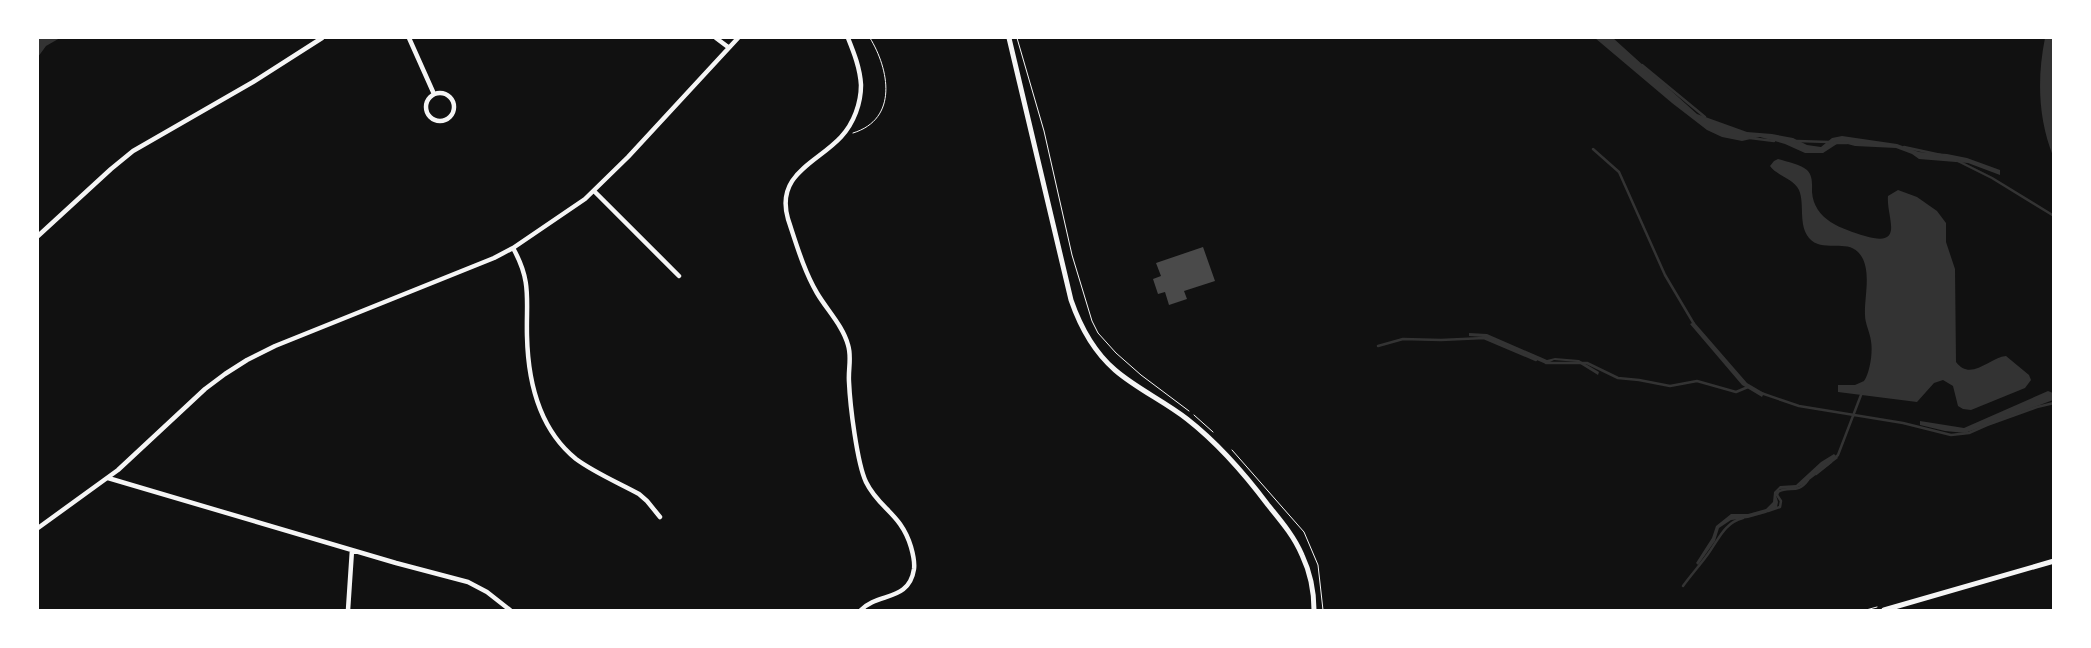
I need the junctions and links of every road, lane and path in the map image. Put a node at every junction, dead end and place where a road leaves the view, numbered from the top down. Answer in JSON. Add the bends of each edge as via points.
{"nodes":[{"id":1,"x":322,"y":38,"type":"edge"},
{"id":2,"x":409,"y":38,"type":"edge"},
{"id":3,"x":716,"y":38,"type":"edge"},
{"id":4,"x":738,"y":38,"type":"edge"},
{"id":5,"x":848,"y":38,"type":"edge"},
{"id":6,"x":870,"y":38,"type":"edge"},
{"id":7,"x":1009,"y":38,"type":"edge"},
{"id":8,"x":1017,"y":38,"type":"edge"},
{"id":9,"x":728,"y":47,"type":"junction"},
{"id":10,"x":434,"y":94,"type":"junction"},
{"id":11,"x":842,"y":136,"type":"junction"},
{"id":12,"x":594,"y":191,"type":"junction"},
{"id":13,"x":38,"y":236,"type":"edge"},
{"id":14,"x":513,"y":248,"type":"junction"},
{"id":15,"x":679,"y":276,"type":"dead end"},
{"id":16,"x":1218,"y":436,"type":"dead end"},
{"id":17,"x":1230,"y":448,"type":"dead end"},
{"id":18,"x":108,"y":478,"type":"junction"},
{"id":19,"x":660,"y":517,"type":"dead end"},
{"id":20,"x":38,"y":528,"type":"edge"},
{"id":21,"x":352,"y":550,"type":"junction"},
{"id":22,"x":2054,"y":561,"type":"edge"},
{"id":23,"x":348,"y":610,"type":"edge"},
{"id":24,"x":510,"y":610,"type":"edge"},
{"id":25,"x":861,"y":610,"type":"edge"},
{"id":26,"x":1314,"y":610,"type":"edge"},
{"id":27,"x":1323,"y":610,"type":"edge"},
{"id":28,"x":1884,"y":610,"type":"edge"},
{"id":29,"x":1891,"y":610,"type":"edge"}],
"edges":[{"from":1,"to":13,"type":"street","via":[[134,152]]},
{"from":2,"to":10,"type":"street"},
{"from":3,"to":9,"type":"street"},
{"from":4,"to":9,"type":"street"},
{"from":5,"to":11,"type":"street","via":[[858,64],[861,86],[853,119]]},
{"from":6,"to":11,"type":"path","via":[[879,52],[886,78],[882,112],[859,131]]},
{"from":7,"to":26,"type":"street","via":[[1078,320],[1089,340],[1114,369],[1204,432],[1246,476],[1291,534],[1303,556]]},
{"from":8,"to":16,"type":"path","via":[[1044,131],[1072,255],[1098,333],[1141,375]]},
{"from":9,"to":12,"type":"street"},
{"from":10,"to":10,"type":"street","via":[[427,102],[428,114],[436,120],[447,120],[454,111],[453,100],[444,93]]},
{"from":11,"to":25,"type":"street","via":[[795,176],[787,192],[786,210],[810,281],[848,344],[849,389],[864,476],[873,494],[898,518],[914,558],[912,579],[905,588]]},
{"from":12,"to":14,"type":"street"},
{"from":12,"to":15,"type":"street"},
{"from":14,"to":18,"type":"street","via":[[247,360],[205,389]]},
{"from":14,"to":19,"type":"street","via":[[527,280],[529,363],[536,400],[545,422],[576,458],[639,494]]},
{"from":17,"to":27,"type":"path","via":[[1304,532],[1318,565]]},
{"from":18,"to":20,"type":"street"},
{"from":18,"to":21,"type":"street"},
{"from":21,"to":23,"type":"street"},
{"from":21,"to":24,"type":"street","via":[[468,582]]},
{"from":22,"to":29,"type":"street"},
{"from":28,"to":29,"type":"street"}]}
